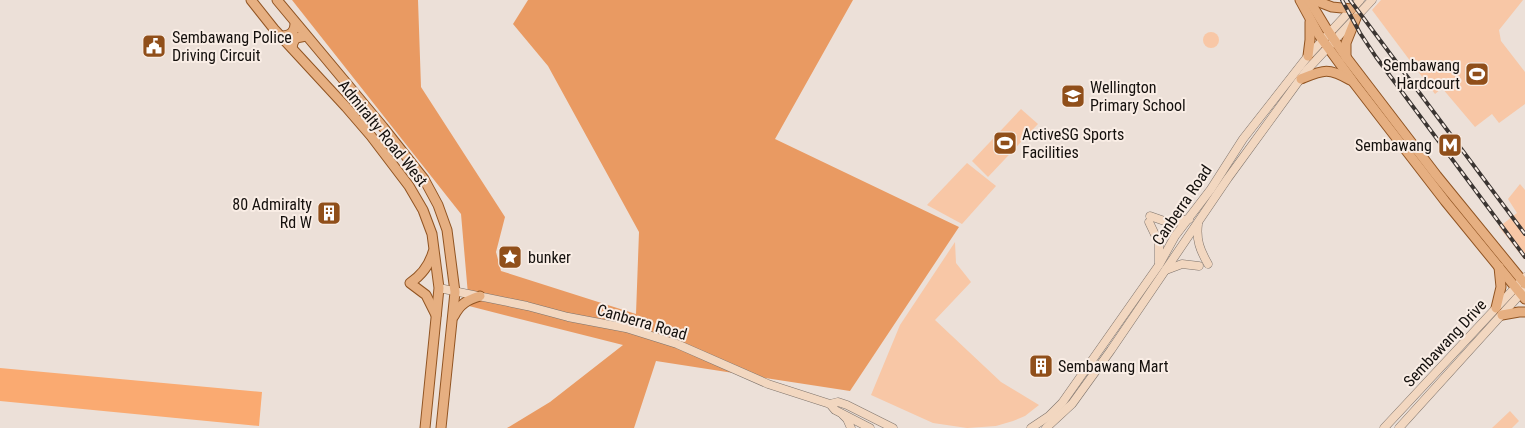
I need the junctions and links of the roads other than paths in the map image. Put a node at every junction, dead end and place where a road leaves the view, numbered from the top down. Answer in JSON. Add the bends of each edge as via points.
{"nodes":[{"id":1,"x":252,"y":0,"type":"edge"},
{"id":2,"x":277,"y":0,"type":"edge"},
{"id":3,"x":1300,"y":0,"type":"edge"},
{"id":4,"x":1310,"y":0,"type":"edge"},
{"id":5,"x":1314,"y":0,"type":"edge"},
{"id":6,"x":1360,"y":0,"type":"edge"},
{"id":7,"x":1372,"y":0,"type":"edge"},
{"id":8,"x":1352,"y":9,"type":"junction"},
{"id":9,"x":1310,"y":18,"type":"junction"},
{"id":10,"x":1356,"y":18,"type":"junction"},
{"id":11,"x":295,"y":24,"type":"junction"},
{"id":12,"x":280,"y":36,"type":"junction"},
{"id":13,"x":306,"y":36,"type":"junction"},
{"id":14,"x":1329,"y":40,"type":"junction"},
{"id":15,"x":292,"y":48,"type":"junction"},
{"id":16,"x":1308,"y":56,"type":"junction"},
{"id":17,"x":1346,"y":57,"type":"junction"},
{"id":18,"x":1301,"y":79,"type":"junction"},
{"id":19,"x":347,"y":83,"type":"junction"},
{"id":20,"x":1354,"y":83,"type":"junction"},
{"id":21,"x":346,"y":107,"type":"junction"},
{"id":22,"x":1190,"y":218,"type":"junction"},
{"id":23,"x":1199,"y":222,"type":"junction"},
{"id":24,"x":434,"y":250,"type":"junction"},
{"id":25,"x":1208,"y":264,"type":"dead end"},
{"id":26,"x":1159,"y":265,"type":"junction"},
{"id":27,"x":1199,"y":266,"type":"dead end"},
{"id":28,"x":1499,"y":267,"type":"junction"},
{"id":29,"x":1164,"y":271,"type":"junction"},
{"id":30,"x":1523,"y":287,"type":"edge"},
{"id":31,"x":439,"y":288,"type":"junction"},
{"id":32,"x":455,"y":292,"type":"junction"},
{"id":33,"x":480,"y":296,"type":"junction"},
{"id":34,"x":1499,"y":312,"type":"junction"},
{"id":35,"x":1525,"y":312,"type":"edge"},
{"id":36,"x":437,"y":317,"type":"junction"},
{"id":37,"x":452,"y":319,"type":"junction"},
{"id":38,"x":830,"y":404,"type":"junction"},
{"id":39,"x":842,"y":414,"type":"junction"},
{"id":40,"x":426,"y":428,"type":"edge"},
{"id":41,"x":440,"y":428,"type":"edge"},
{"id":42,"x":851,"y":428,"type":"edge"},
{"id":43,"x":870,"y":428,"type":"edge"},
{"id":44,"x":893,"y":428,"type":"edge"},
{"id":45,"x":1031,"y":428,"type":"edge"},
{"id":46,"x":1046,"y":428,"type":"edge"},
{"id":47,"x":1384,"y":428,"type":"edge"},
{"id":48,"x":1399,"y":428,"type":"edge"}],
"edges":[{"from":1,"to":12,"type":"main road","name":"Admiralty Road West"},
{"from":2,"to":11,"type":"main road","name":"Admiralty Road West"},
{"from":3,"to":9,"type":"main road"},
{"from":4,"to":14,"type":"main road"},
{"from":5,"to":8,"type":"main road","via":[[1332,7]]},
{"from":6,"to":8,"type":"main road","name":"Canberra Road"},
{"from":7,"to":10,"type":"main road","name":"Canberra Road"},
{"from":8,"to":14,"type":"main road","name":"Canberra Road"},
{"from":9,"to":14,"type":"main road"},
{"from":9,"to":16,"type":"main road"},
{"from":10,"to":14,"type":"main road","name":"Canberra Road"},
{"from":10,"to":17,"type":"main road","via":[[1346,43]]},
{"from":11,"to":12,"type":"main road","via":[[293,32]]},
{"from":11,"to":13,"type":"main road","name":"Admiralty Road West"},
{"from":12,"to":15,"type":"main road","name":"Admiralty Road West"},
{"from":13,"to":15,"type":"main road","via":[[296,38]]},
{"from":13,"to":19,"type":"main road","name":"Admiralty Road West"},
{"from":14,"to":16,"type":"main road","name":"Canberra Road"},
{"from":14,"to":17,"type":"main road"},
{"from":14,"to":18,"type":"main road","name":"Canberra Road"},
{"from":14,"to":20,"type":"main road"},
{"from":15,"to":21,"type":"main road","name":"Admiralty Road West"},
{"from":16,"to":22,"type":"main road","name":"Canberra Road","via":[[1244,139]]},
{"from":17,"to":30,"type":"main road"},
{"from":18,"to":20,"type":"main road","via":[[1322,71],[1337,73]]},
{"from":18,"to":23,"type":"main road","name":"Canberra Road"},
{"from":19,"to":21,"type":"main road","via":[[351,98]]},
{"from":19,"to":32,"type":"main road","name":"Admiralty Road West","via":[[433,195],[447,230]]},
{"from":20,"to":28,"type":"main road"},
{"from":21,"to":24,"type":"main road","name":"Admiralty Road West","via":[[410,186],[432,234]]},
{"from":22,"to":26,"type":"main road","name":"Canberra Road","via":[[1175,236]]},
{"from":22,"to":26,"type":"main road","via":[[1170,223],[1150,219],[1159,243]]},
{"from":23,"to":25,"type":"main road","via":[[1199,246]]},
{"from":23,"to":29,"type":"main road","name":"Canberra Road"},
{"from":24,"to":31,"type":"main road","name":"Admiralty Road West"},
{"from":24,"to":36,"type":"main road","via":[[429,264],[410,283],[426,295]]},
{"from":26,"to":45,"type":"main road","name":"Canberra Road","via":[[1062,403]]},
{"from":27,"to":29,"type":"main road","via":[[1182,264]]},
{"from":28,"to":30,"type":"main road"},
{"from":28,"to":34,"type":"main road"},
{"from":29,"to":46,"type":"main road","name":"Canberra Road","via":[[1072,404]]},
{"from":30,"to":34,"type":"main road","name":"Sembawang Drive"},
{"from":31,"to":32,"type":"main road","name":"Canberra Road"},
{"from":31,"to":36,"type":"main road","name":"Admiralty Road West"},
{"from":32,"to":33,"type":"main road","name":"Canberra Road"},
{"from":32,"to":37,"type":"main road","name":"Admiralty Road West"},
{"from":33,"to":37,"type":"main road","via":[[461,304]]},
{"from":33,"to":38,"type":"main road","name":"Canberra Road","via":[[626,328],[677,344],[768,384]]},
{"from":34,"to":35,"type":"main road"},
{"from":34,"to":47,"type":"main road","name":"Sembawang Drive"},
{"from":34,"to":48,"type":"main road","name":"Sembawang Drive"},
{"from":36,"to":40,"type":"main road","name":"Admiralty Road West"},
{"from":37,"to":41,"type":"main road","name":"Admiralty Road West"},
{"from":38,"to":39,"type":"main road","name":"Canberra Road"},
{"from":38,"to":44,"type":"main road","name":"Canberra Road","via":[[847,405]]},
{"from":39,"to":42,"type":"main road"},
{"from":39,"to":43,"type":"main road","name":"Canberra Road"}]}
